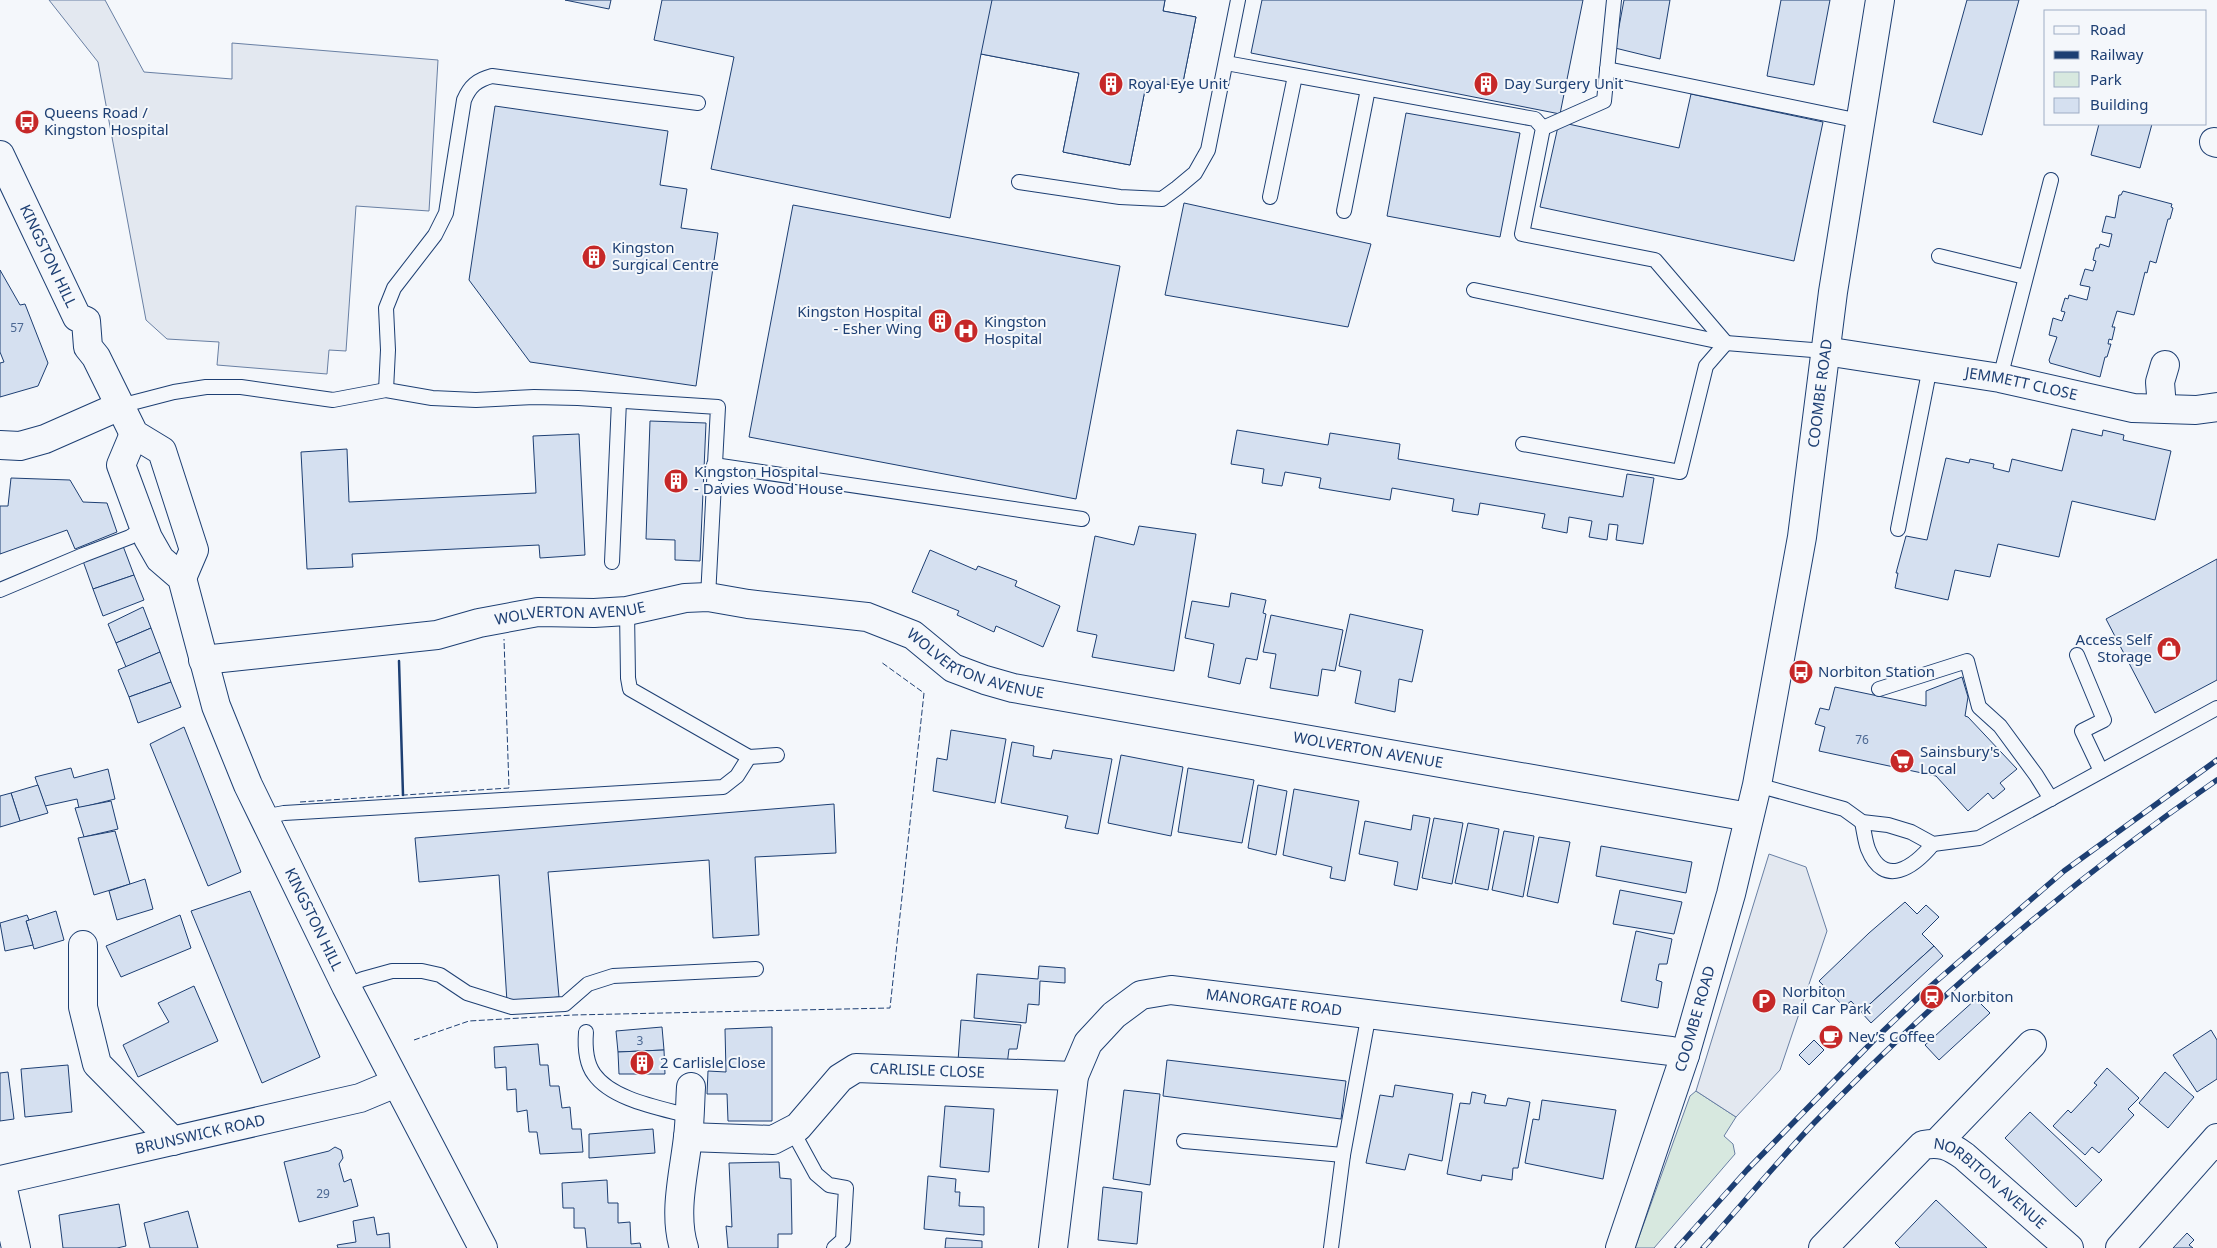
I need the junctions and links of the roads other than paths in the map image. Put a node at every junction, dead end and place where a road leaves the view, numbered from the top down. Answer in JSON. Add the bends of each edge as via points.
{"nodes":[{"id":1,"x":1238,"y":0,"type":"edge"},
{"id":2,"x":1614,"y":0,"type":"edge"},
{"id":3,"x":1880,"y":0,"type":"edge"},
{"id":4,"x":1226,"y":63,"type":"junction"},
{"id":5,"x":1607,"y":69,"type":"junction"},
{"id":6,"x":1295,"y":76,"type":"junction"},
{"id":7,"x":1368,"y":89,"type":"junction"},
{"id":8,"x":698,"y":103,"type":"dead end"},
{"id":9,"x":1860,"y":121,"type":"junction"},
{"id":10,"x":1543,"y":128,"type":"junction"},
{"id":11,"x":0,"y":155,"type":"edge"},
{"id":12,"x":2051,"y":180,"type":"dead end"},
{"id":13,"x":1020,"y":182,"type":"dead end"},
{"id":14,"x":1270,"y":197,"type":"dead end"},
{"id":15,"x":1344,"y":211,"type":"dead end"},
{"id":16,"x":1939,"y":256,"type":"dead end"},
{"id":17,"x":2025,"y":277,"type":"junction"},
{"id":18,"x":1474,"y":290,"type":"dead end"},
{"id":19,"x":1726,"y":343,"type":"junction"},
{"id":20,"x":1825,"y":351,"type":"junction"},
{"id":21,"x":2165,"y":366,"type":"dead end"},
{"id":22,"x":1930,"y":367,"type":"junction"},
{"id":23,"x":2000,"y":378,"type":"junction"},
{"id":24,"x":386,"y":390,"type":"junction"},
{"id":25,"x":620,"y":401,"type":"junction"},
{"id":26,"x":120,"y":406,"type":"junction"},
{"id":27,"x":2217,"y":407,"type":"edge"},
{"id":28,"x":2162,"y":408,"type":"junction"},
{"id":29,"x":134,"y":434,"type":"junction"},
{"id":30,"x":1523,"y":444,"type":"dead end"},
{"id":31,"x":0,"y":445,"type":"edge"},
{"id":32,"x":714,"y":465,"type":"junction"},
{"id":33,"x":1082,"y":519,"type":"dead end"},
{"id":34,"x":144,"y":528,"type":"junction"},
{"id":35,"x":1898,"y":529,"type":"dead end"},
{"id":36,"x":612,"y":562,"type":"dead end"},
{"id":37,"x":182,"y":578,"type":"junction"},
{"id":38,"x":0,"y":590,"type":"edge"},
{"id":39,"x":708,"y":597,"type":"junction"},
{"id":40,"x":627,"y":611,"type":"junction"},
{"id":41,"x":2077,"y":655,"type":"dead end"},
{"id":42,"x":204,"y":660,"type":"junction"},
{"id":43,"x":1879,"y":689,"type":"dead end"},
{"id":44,"x":2217,"y":708,"type":"edge"},
{"id":45,"x":777,"y":755,"type":"dead end"},
{"id":46,"x":749,"y":757,"type":"junction"},
{"id":47,"x":2101,"y":771,"type":"junction"},
{"id":48,"x":1756,"y":785,"type":"junction"},
{"id":49,"x":2051,"y":799,"type":"junction"},
{"id":50,"x":263,"y":816,"type":"junction"},
{"id":51,"x":1749,"y":817,"type":"junction"},
{"id":52,"x":1862,"y":822,"type":"junction"},
{"id":53,"x":1933,"y":844,"type":"junction"},
{"id":54,"x":83,"y":944,"type":"dead end"},
{"id":55,"x":756,"y":969,"type":"dead end"},
{"id":56,"x":346,"y":986,"type":"junction"},
{"id":57,"x":1369,"y":1013,"type":"junction"},
{"id":58,"x":586,"y":1032,"type":"dead end"},
{"id":59,"x":2032,"y":1044,"type":"dead end"},
{"id":60,"x":1685,"y":1055,"type":"junction"},
{"id":61,"x":1074,"y":1076,"type":"junction"},
{"id":62,"x":396,"y":1082,"type":"junction"},
{"id":63,"x":691,"y":1087,"type":"dead end"},
{"id":64,"x":689,"y":1127,"type":"junction"},
{"id":65,"x":792,"y":1130,"type":"junction"},
{"id":66,"x":2217,"y":1138,"type":"edge"},
{"id":67,"x":173,"y":1141,"type":"junction"},
{"id":68,"x":1184,"y":1141,"type":"dead end"},
{"id":69,"x":1938,"y":1142,"type":"junction"},
{"id":70,"x":1343,"y":1155,"type":"junction"},
{"id":71,"x":0,"y":1180,"type":"edge"},
{"id":72,"x":16,"y":1248,"type":"edge"},
{"id":73,"x":483,"y":1248,"type":"edge"},
{"id":74,"x":684,"y":1248,"type":"edge"},
{"id":75,"x":834,"y":1248,"type":"edge"},
{"id":76,"x":1053,"y":1248,"type":"edge"},
{"id":77,"x":1331,"y":1248,"type":"edge"},
{"id":78,"x":1620,"y":1248,"type":"edge"},
{"id":79,"x":1824,"y":1248,"type":"edge"},
{"id":80,"x":2069,"y":1248,"type":"edge"},
{"id":81,"x":2120,"y":1248,"type":"edge"}],
"edges":[{"from":1,"to":4,"type":"lane"},
{"from":2,"to":5,"type":"lane"},
{"from":3,"to":9,"type":"street","name":"COOMBE ROAD"},
{"from":4,"to":6,"type":"lane"},
{"from":4,"to":13,"type":"lane","via":[[1208,150],[1195,173],[1162,199],[1120,197]]},
{"from":5,"to":9,"type":"lane"},
{"from":5,"to":10,"type":"lane","via":[[1604,102]]},
{"from":6,"to":7,"type":"lane"},
{"from":6,"to":14,"type":"lane"},
{"from":7,"to":10,"type":"lane","via":[[1535,119]]},
{"from":7,"to":15,"type":"lane"},
{"from":8,"to":24,"type":"lane","via":[[492,76],[480,79],[470,88],[464,100],[446,213],[435,234],[394,288],[386,308]]},
{"from":9,"to":20,"type":"street","name":"COOMBE ROAD"},
{"from":10,"to":19,"type":"lane","via":[[1522,234],[1655,260]]},
{"from":11,"to":26,"type":"street","name":"KINGSTON HILL","via":[[77,317],[86,321],[88,347],[96,356]]},
{"from":12,"to":17,"type":"lane"},
{"from":16,"to":17,"type":"lane"},
{"from":17,"to":23,"type":"lane"},
{"from":18,"to":19,"type":"lane"},
{"from":19,"to":20,"type":"lane"},
{"from":19,"to":30,"type":"lane","via":[[1706,366],[1680,472]]},
{"from":20,"to":22,"type":"street","name":"JEMMETT CLOSE"},
{"from":20,"to":48,"type":"street","name":"COOMBE ROAD","via":[[1802,537]]},
{"from":21,"to":28,"type":"street","via":[[2160,382]]},
{"from":22,"to":23,"type":"street","name":"JEMMETT CLOSE"},
{"from":22,"to":35,"type":"lane"},
{"from":23,"to":28,"type":"street","name":"JEMMETT CLOSE","via":[[2133,408]]},
{"from":24,"to":25,"type":"lane","via":[[432,398],[543,397]]},
{"from":24,"to":26,"type":"lane","via":[[332,400],[241,387],[206,387]]},
{"from":25,"to":32,"type":"lane","via":[[718,407]]},
{"from":25,"to":36,"type":"lane"},
{"from":26,"to":29,"type":"street","name":"KINGSTON HILL"},
{"from":26,"to":31,"type":"street","via":[[45,439],[20,446]]},
{"from":27,"to":28,"type":"street","name":"JEMMETT CLOSE","via":[[2196,410]]},
{"from":29,"to":34,"type":"street","via":[[121,465]]},
{"from":29,"to":37,"type":"street","via":[[162,451],[179,500],[194,550]]},
{"from":32,"to":33,"type":"lane"},
{"from":32,"to":39,"type":"lane"},
{"from":34,"to":37,"type":"street","via":[[160,558]]},
{"from":34,"to":38,"type":"lane","via":[[130,537]]},
{"from":37,"to":42,"type":"street","name":"KINGSTON HILL"},
{"from":39,"to":40,"type":"street","name":"WOLVERTON AVENUE","via":[[685,598]]},
{"from":39,"to":51,"type":"street","name":"WOLVERTON AVENUE","via":[[867,617],[913,636],[953,668],[1012,688]]},
{"from":40,"to":42,"type":"street","name":"WOLVERTON AVENUE","via":[[594,614],[538,612],[478,623],[437,635]]},
{"from":40,"to":46,"type":"lane","via":[[630,689]]},
{"from":41,"to":47,"type":"lane","via":[[2104,720],[2082,732]]},
{"from":42,"to":50,"type":"street","name":"KINGSTON HILL","via":[[216,706]]},
{"from":43,"to":49,"type":"lane","via":[[1967,661],[1979,707],[2000,726]]},
{"from":44,"to":47,"type":"lane"},
{"from":45,"to":46,"type":"lane"},
{"from":46,"to":50,"type":"lane","via":[[736,776],[723,787]]},
{"from":47,"to":49,"type":"lane"},
{"from":48,"to":51,"type":"street","name":"COOMBE ROAD"},
{"from":48,"to":52,"type":"lane","via":[[1844,809]]},
{"from":49,"to":53,"type":"lane","via":[[1979,838]]},
{"from":50,"to":56,"type":"street","name":"KINGSTON HILL"},
{"from":51,"to":60,"type":"street","name":"COOMBE ROAD","via":[[1731,894]]},
{"from":52,"to":53,"type":"lane","via":[[1911,832]]},
{"from":52,"to":53,"type":"lane","via":[[1874,861],[1885,870],[1902,871],[1920,860]]},
{"from":54,"to":67,"type":"street","via":[[83,1007],[97,1064]]},
{"from":55,"to":56,"type":"lane","via":[[613,976],[588,984],[564,1004],[512,1007],[468,993],[440,975],[422,971],[392,971]]},
{"from":56,"to":62,"type":"street","name":"KINGSTON HILL"},
{"from":57,"to":60,"type":"street","name":"MANORGATE ROAD","via":[[1539,1033]]},
{"from":57,"to":61,"type":"street","name":"MANORGATE ROAD","via":[[1171,990],[1141,995],[1114,1015],[1088,1043]]},
{"from":57,"to":70,"type":"lane"},
{"from":58,"to":64,"type":"lane","via":[[585,1048],[593,1074],[607,1087]]},
{"from":59,"to":69,"type":"street"},
{"from":60,"to":78,"type":"street","name":"COOMBE ROAD"},
{"from":61,"to":65,"type":"street","name":"CARLISLE CLOSE","via":[[856,1068],[840,1078]]},
{"from":61,"to":76,"type":"street","name":"MANORGATE ROAD"},
{"from":62,"to":67,"type":"street","name":"BRUNSWICK ROAD","via":[[360,1098]]},
{"from":62,"to":73,"type":"street","name":"KINGSTON HILL"},
{"from":63,"to":64,"type":"street"},
{"from":64,"to":65,"type":"street","name":"CARLISLE CLOSE","via":[[773,1140]]},
{"from":64,"to":74,"type":"street","via":[[680,1188]]},
{"from":65,"to":75,"type":"lane","via":[[816,1174],[829,1184],[846,1188],[843,1240]]},
{"from":66,"to":81,"type":"street"},
{"from":67,"to":71,"type":"street","name":"BRUNSWICK ROAD"},
{"from":68,"to":70,"type":"lane"},
{"from":69,"to":79,"type":"street","name":"NORBITON AVENUE","via":[[1923,1146]]},
{"from":69,"to":80,"type":"street","name":"NORBITON AVENUE","via":[[1951,1146],[1964,1156]]},
{"from":70,"to":77,"type":"lane"},
{"from":71,"to":72,"type":"street","name":"BRUNSWICK ROAD"}]}
